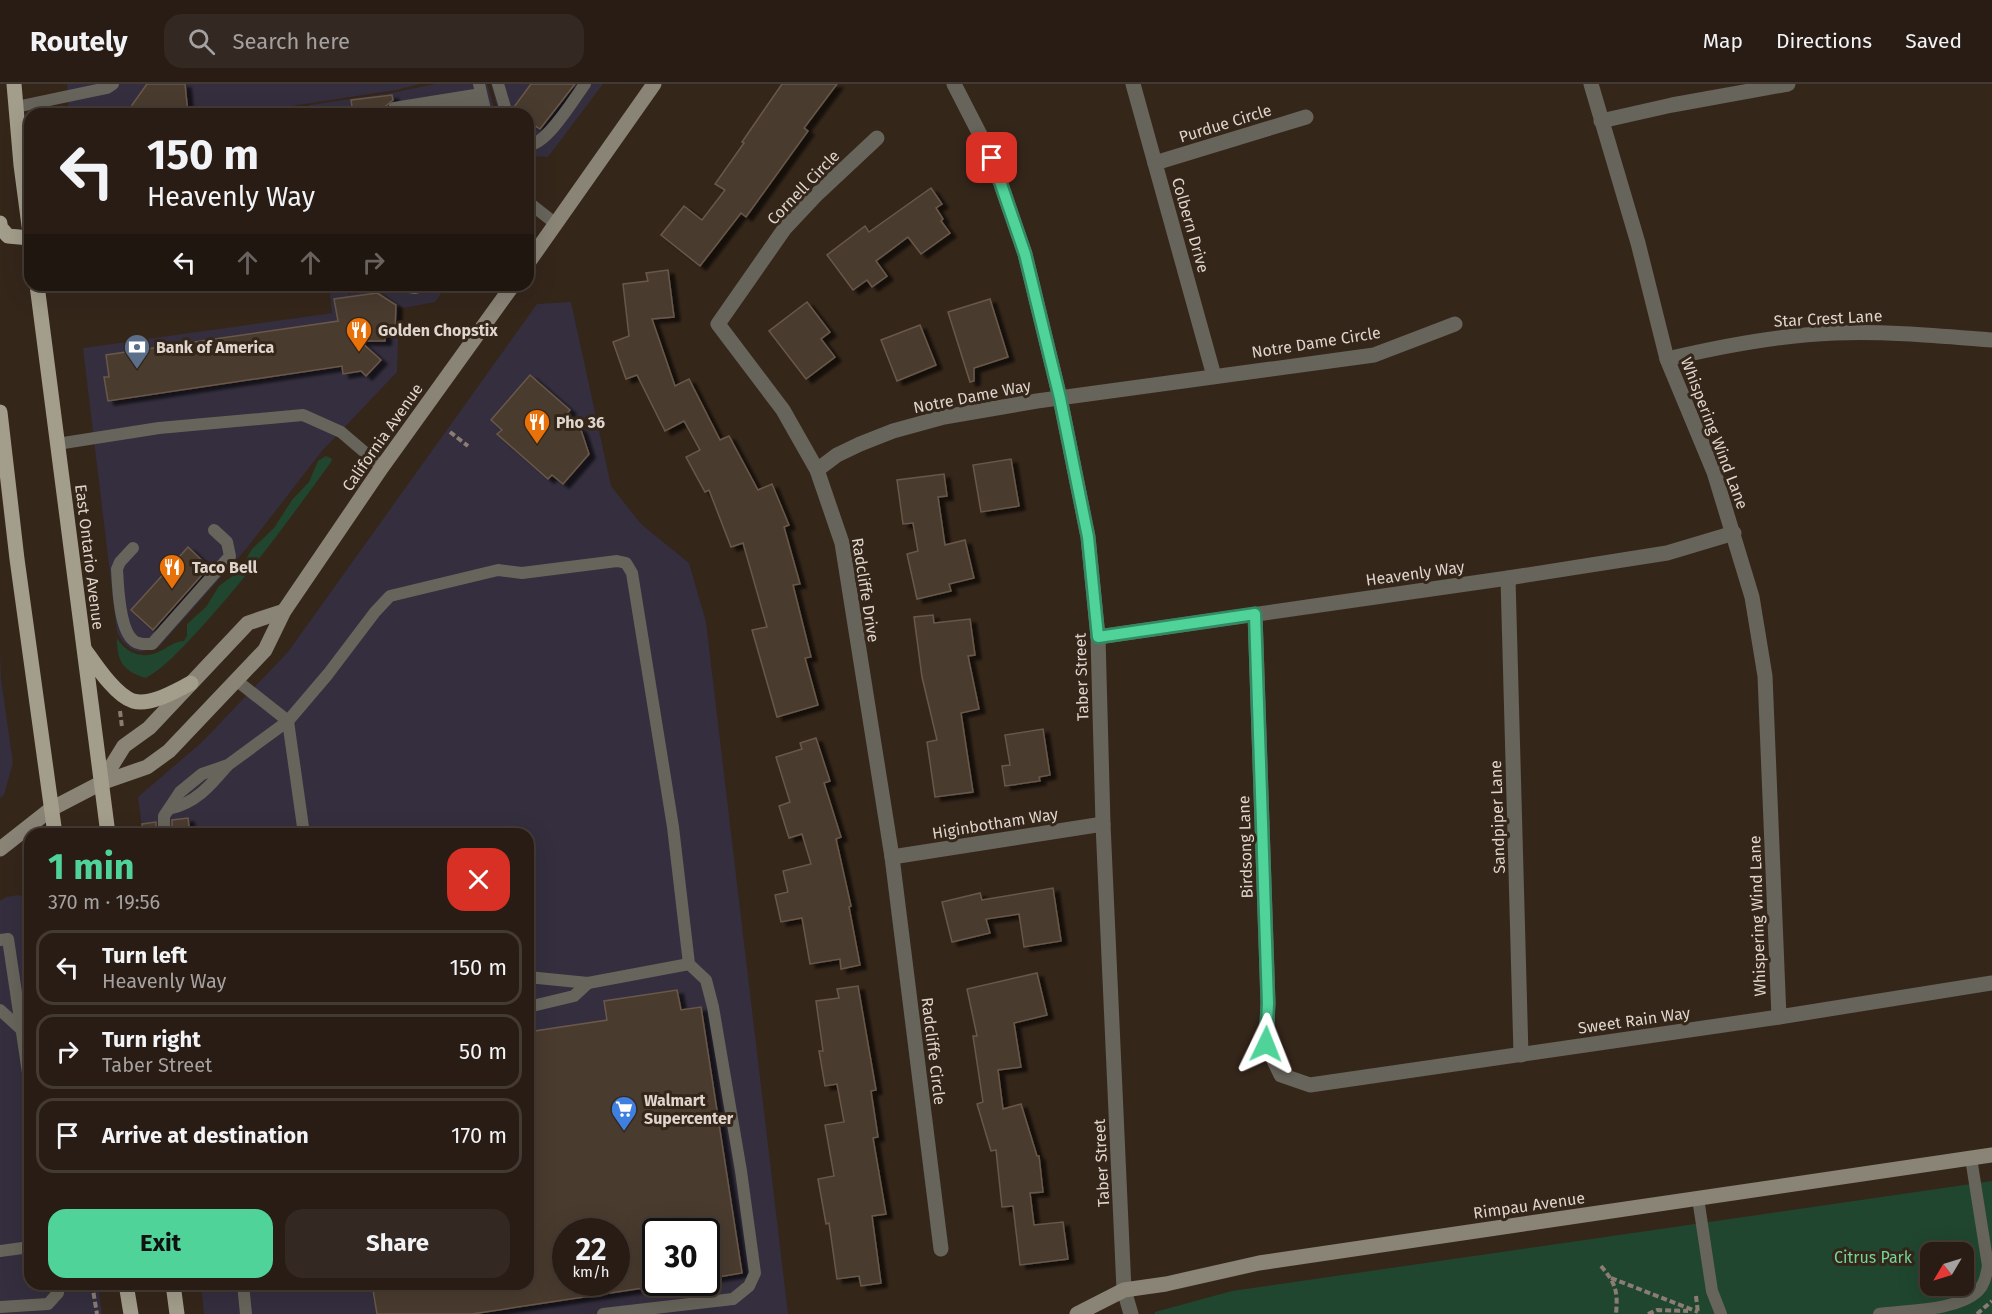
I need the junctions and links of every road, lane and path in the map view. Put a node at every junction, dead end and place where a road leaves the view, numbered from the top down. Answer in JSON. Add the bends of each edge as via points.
{"nodes":[{"id":1,"x":14,"y":84,"type":"edge"},
{"id":2,"x":113,"y":84,"type":"edge"},
{"id":3,"x":498,"y":84,"type":"edge"},
{"id":4,"x":585,"y":84,"type":"edge"},
{"id":5,"x":654,"y":84,"type":"edge"},
{"id":6,"x":954,"y":84,"type":"edge"},
{"id":7,"x":1133,"y":84,"type":"edge"},
{"id":8,"x":1591,"y":84,"type":"edge"},
{"id":9,"x":1788,"y":84,"type":"edge"},
{"id":10,"x":83,"y":88,"type":"edge"},
{"id":11,"x":482,"y":104,"type":"edge"},
{"id":12,"x":16,"y":107,"type":"junction"},
{"id":13,"x":400,"y":107,"type":"dead end"},
{"id":14,"x":456,"y":108,"type":"edge"},
{"id":15,"x":505,"y":108,"type":"edge"},
{"id":16,"x":1306,"y":117,"type":"dead end"},
{"id":17,"x":1601,"y":121,"type":"junction"},
{"id":18,"x":877,"y":138,"type":"dead end"},
{"id":19,"x":534,"y":145,"type":"edge"},
{"id":20,"x":1155,"y":164,"type":"junction"},
{"id":21,"x":24,"y":179,"type":"edge"},
{"id":22,"x":534,"y":207,"type":"edge"},
{"id":23,"x":0,"y":223,"type":"edge"},
{"id":24,"x":556,"y":224,"type":"junction"},
{"id":25,"x":24,"y":237,"type":"edge"},
{"id":26,"x":534,"y":255,"type":"edge"},
{"id":27,"x":38,"y":291,"type":"edge"},
{"id":28,"x":509,"y":291,"type":"edge"},
{"id":29,"x":718,"y":324,"type":"joint"},
{"id":30,"x":1455,"y":324,"type":"dead end"},
{"id":31,"x":1992,"y":340,"type":"edge"},
{"id":32,"x":1667,"y":359,"type":"junction"},
{"id":33,"x":1214,"y":376,"type":"junction"},
{"id":34,"x":1060,"y":398,"type":"junction"},
{"id":35,"x":0,"y":412,"type":"edge"},
{"id":36,"x":450,"y":432,"type":"dead end"},
{"id":37,"x":57,"y":444,"type":"junction"},
{"id":38,"x":468,"y":446,"type":"dead end"},
{"id":39,"x":382,"y":467,"type":"junction"},
{"id":40,"x":817,"y":470,"type":"junction"},
{"id":41,"x":214,"y":530,"type":"dead end"},
{"id":42,"x":1734,"y":533,"type":"junction"},
{"id":43,"x":132,"y":548,"type":"dead end"},
{"id":44,"x":1508,"y":578,"type":"junction"},
{"id":45,"x":284,"y":611,"type":"junction"},
{"id":46,"x":1255,"y":614,"type":"junction"},
{"id":47,"x":1098,"y":637,"type":"junction"},
{"id":48,"x":83,"y":648,"type":"junction"},
{"id":49,"x":236,"y":680,"type":"junction"},
{"id":50,"x":190,"y":683,"type":"junction"},
{"id":51,"x":113,"y":715,"type":"dead end"},
{"id":52,"x":288,"y":721,"type":"junction"},
{"id":53,"x":122,"y":728,"type":"dead end"},
{"id":54,"x":101,"y":783,"type":"junction"},
{"id":55,"x":51,"y":810,"type":"junction"},
{"id":56,"x":1103,"y":824,"type":"junction"},
{"id":57,"x":27,"y":828,"type":"edge"},
{"id":58,"x":54,"y":828,"type":"edge"},
{"id":59,"x":107,"y":828,"type":"edge"},
{"id":60,"x":164,"y":828,"type":"edge"},
{"id":61,"x":303,"y":828,"type":"edge"},
{"id":62,"x":24,"y":831,"type":"edge"},
{"id":63,"x":0,"y":849,"type":"edge"},
{"id":64,"x":892,"y":857,"type":"junction"},
{"id":65,"x":0,"y":940,"type":"edge"},
{"id":66,"x":689,"y":964,"type":"junction"},
{"id":67,"x":534,"y":978,"type":"edge"},
{"id":68,"x":588,"y":982,"type":"junction"},
{"id":69,"x":1992,"y":983,"type":"edge"},
{"id":70,"x":534,"y":1006,"type":"edge"},
{"id":71,"x":0,"y":1010,"type":"edge"},
{"id":72,"x":1779,"y":1017,"type":"junction"},
{"id":73,"x":21,"y":1029,"type":"junction"},
{"id":74,"x":24,"y":1048,"type":"edge"},
{"id":75,"x":1521,"y":1055,"type":"junction"},
{"id":76,"x":1281,"y":1075,"type":"joint"},
{"id":77,"x":1992,"y":1155,"type":"edge"},
{"id":78,"x":1971,"y":1158,"type":"junction"},
{"id":79,"x":1698,"y":1198,"type":"junction"},
{"id":80,"x":24,"y":1248,"type":"edge"},
{"id":81,"x":941,"y":1250,"type":"dead end"},
{"id":82,"x":0,"y":1251,"type":"edge"},
{"id":83,"x":1601,"y":1266,"type":"dead end"},
{"id":84,"x":1611,"y":1278,"type":"junction"},
{"id":85,"x":58,"y":1290,"type":"edge"},
{"id":86,"x":93,"y":1290,"type":"edge"},
{"id":87,"x":127,"y":1290,"type":"edge"},
{"id":88,"x":174,"y":1290,"type":"edge"},
{"id":89,"x":244,"y":1290,"type":"edge"},
{"id":90,"x":1125,"y":1290,"type":"junction"},
{"id":91,"x":1992,"y":1301,"type":"edge"},
{"id":92,"x":0,"y":1307,"type":"edge"},
{"id":93,"x":97,"y":1314,"type":"edge"},
{"id":94,"x":131,"y":1314,"type":"edge"},
{"id":95,"x":177,"y":1314,"type":"edge"},
{"id":96,"x":246,"y":1314,"type":"edge"},
{"id":97,"x":603,"y":1314,"type":"edge"},
{"id":98,"x":1077,"y":1314,"type":"edge"},
{"id":99,"x":1131,"y":1314,"type":"edge"},
{"id":100,"x":1616,"y":1314,"type":"edge"},
{"id":101,"x":1648,"y":1314,"type":"edge"},
{"id":102,"x":1721,"y":1314,"type":"edge"},
{"id":103,"x":1879,"y":1314,"type":"edge"},
{"id":104,"x":1977,"y":1314,"type":"edge"}],
"edges":[{"from":1,"to":12,"type":"main road"},
{"from":2,"to":10,"type":"lane","via":[[107,88]]},
{"from":3,"to":15,"type":"lane"},
{"from":4,"to":19,"type":"lane","via":[[543,140]]},
{"from":5,"to":24,"type":"main road"},
{"from":6,"to":34,"type":"street","name":"Taber Street","via":[[992,158],[1021,243]]},
{"from":7,"to":20,"type":"street","name":"Colbern Drive"},
{"from":8,"to":17,"type":"street","name":"Whispering Wind Lane"},
{"from":9,"to":17,"type":"street"},
{"from":10,"to":12,"type":"lane"},
{"from":11,"to":13,"type":"lane"},
{"from":11,"to":14,"type":"lane"},
{"from":12,"to":21,"type":"main road"},
{"from":16,"to":20,"type":"street","name":"Purdue Circle"},
{"from":17,"to":32,"type":"street","name":"Whispering Wind Lane","via":[[1638,243]]},
{"from":18,"to":29,"type":"street","name":"Cornell Circle","via":[[785,228]]},
{"from":20,"to":33,"type":"street","name":"Colbern Drive"},
{"from":22,"to":24,"type":"lane"},
{"from":23,"to":25,"type":"main road","via":[[8,236]]},
{"from":24,"to":26,"type":"main road"},
{"from":27,"to":37,"type":"main road","name":"East Ontario Avenue"},
{"from":28,"to":39,"type":"main road","name":"California Avenue"},
{"from":29,"to":40,"type":"street","name":"Radcliffe Drive","via":[[783,410]]},
{"from":30,"to":33,"type":"street","name":"Notre Dame Circle","via":[[1374,355]]},
{"from":31,"to":32,"type":"street","name":"Star Crest Lane","via":[[1834,333],[1733,344]]},
{"from":32,"to":42,"type":"street","name":"Whispering Wind Lane","via":[[1714,472]]},
{"from":33,"to":34,"type":"street","name":"Notre Dame Way"},
{"from":34,"to":40,"type":"street","name":"Notre Dame Way","via":[[944,417],[893,431],[837,455]]},
{"from":34,"to":47,"type":"street","name":"Taber Street","via":[[1088,537]]},
{"from":35,"to":55,"type":"main road"},
{"from":36,"to":38,"type":"path"},
{"from":37,"to":39,"type":"lane","via":[[159,428],[303,415],[341,432]]},
{"from":37,"to":48,"type":"main road","name":"East Ontario Avenue"},
{"from":39,"to":45,"type":"main road","name":"California Avenue"},
{"from":40,"to":64,"type":"street","name":"Radcliffe Drive","via":[[842,543]]},
{"from":41,"to":43,"type":"lane","via":[[227,542],[230,556],[152,644],[133,641],[124,628],[117,569]]},
{"from":42,"to":44,"type":"street","name":"Heavenly Way","via":[[1667,553]]},
{"from":42,"to":72,"type":"street","name":"Whispering Wind Lane","via":[[1752,597],[1765,676]]},
{"from":44,"to":46,"type":"street","name":"Heavenly Way"},
{"from":44,"to":75,"type":"street","name":"Sandpiper Lane"},
{"from":45,"to":49,"type":"main road","name":"California Avenue","via":[[265,650]]},
{"from":45,"to":50,"type":"main road","name":"California Avenue","via":[[248,623]]},
{"from":46,"to":47,"type":"street","name":"Heavenly Way"},
{"from":46,"to":76,"type":"street","name":"Birdsong Lane","via":[[1266,1044]]},
{"from":47,"to":56,"type":"street","name":"Taber Street"},
{"from":48,"to":50,"type":"main road","via":[[120,693],[133,701],[161,697]]},
{"from":48,"to":54,"type":"main road","name":"East Ontario Avenue"},
{"from":49,"to":52,"type":"lane"},
{"from":49,"to":54,"type":"main road","name":"California Avenue","via":[[169,751],[147,767]]},
{"from":50,"to":54,"type":"main road","name":"California Avenue","via":[[149,728],[124,746]]},
{"from":51,"to":53,"type":"path","via":[[119,714]]},
{"from":52,"to":60,"type":"lane","via":[[228,765],[210,787],[188,804],[169,809],[164,816]]},
{"from":52,"to":61,"type":"lane"},
{"from":52,"to":66,"type":"lane","via":[[390,596],[498,570],[522,573],[626,563],[632,573],[671,815]]},
{"from":54,"to":55,"type":"main road","name":"California Avenue"},
{"from":54,"to":59,"type":"main road","name":"East Ontario Avenue"},
{"from":55,"to":57,"type":"main road","name":"California Avenue"},
{"from":55,"to":58,"type":"main road"},
{"from":56,"to":64,"type":"street","name":"Higinbotham Way"},
{"from":56,"to":90,"type":"street","name":"Taber Street"},
{"from":62,"to":63,"type":"main road","name":"California Avenue"},
{"from":64,"to":81,"type":"street","name":"Radcliffe Circle"},
{"from":65,"to":73,"type":"lane","via":[[8,939]]},
{"from":66,"to":68,"type":"lane"},
{"from":66,"to":97,"type":"lane","via":[[706,980],[713,1007],[756,1273],[749,1286],[733,1299]]},
{"from":67,"to":68,"type":"lane"},
{"from":68,"to":70,"type":"lane","via":[[574,996]]},
{"from":69,"to":72,"type":"street","name":"Sweet Rain Way"},
{"from":71,"to":73,"type":"lane"},
{"from":72,"to":75,"type":"street","name":"Sweet Rain Way"},
{"from":73,"to":74,"type":"lane"},
{"from":75,"to":76,"type":"street","name":"Sweet Rain Way","via":[[1310,1085]]},
{"from":77,"to":78,"type":"main road","name":"Rimpau Avenue"},
{"from":78,"to":79,"type":"main road","name":"Rimpau Avenue"},
{"from":78,"to":103,"type":"lane","via":[[1988,1266],[1984,1283],[1977,1292],[1952,1305]]},
{"from":79,"to":90,"type":"main road","name":"Rimpau Avenue","via":[[1259,1263]]},
{"from":79,"to":102,"type":"lane","via":[[1712,1291]]},
{"from":80,"to":82,"type":"lane"},
{"from":83,"to":84,"type":"path"},
{"from":84,"to":100,"type":"path","via":[[1618,1299]]},
{"from":84,"to":101,"type":"path","via":[[1698,1312],[1677,1309]]},
{"from":85,"to":92,"type":"lane","via":[[48,1304]]},
{"from":86,"to":93,"type":"path"},
{"from":87,"to":94,"type":"main road"},
{"from":88,"to":95,"type":"main road"},
{"from":89,"to":96,"type":"lane"},
{"from":90,"to":98,"type":"main road","name":"Rimpau Avenue"},
{"from":90,"to":99,"type":"street","name":"Taber Street"},
{"from":91,"to":104,"type":"path"}]}
